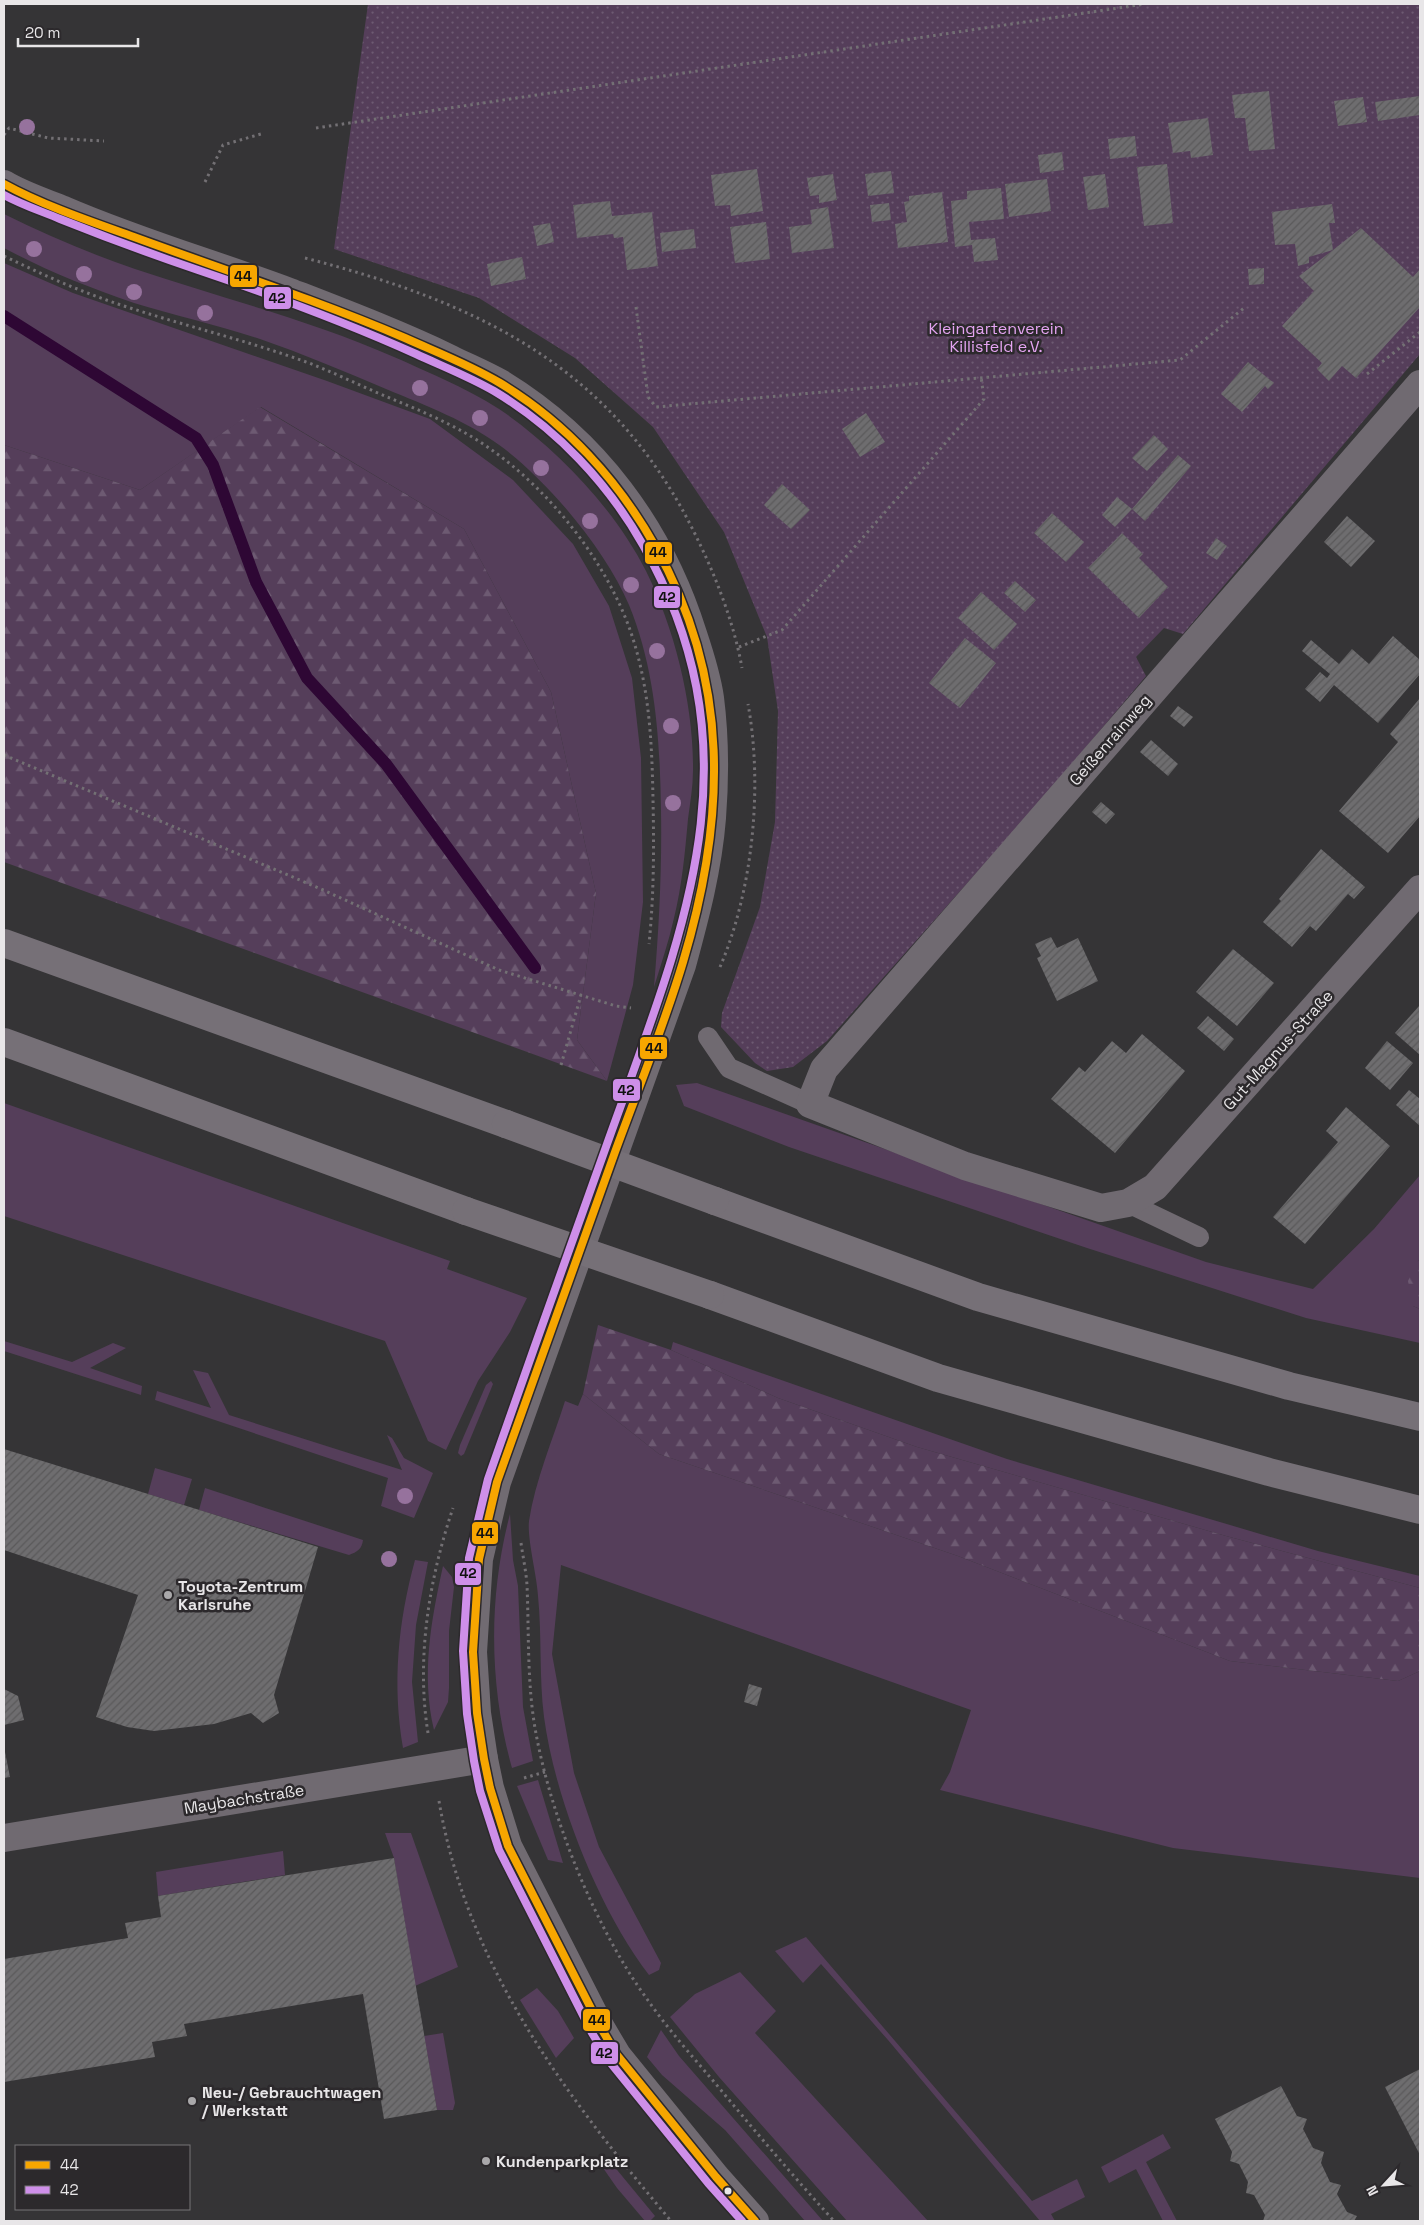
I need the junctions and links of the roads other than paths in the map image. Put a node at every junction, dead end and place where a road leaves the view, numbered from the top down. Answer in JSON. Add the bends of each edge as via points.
{"nodes":[{"id":1,"x":4,"y":184,"type":"edge"},
{"id":2,"x":1420,"y":384,"type":"edge"},
{"id":3,"x":1420,"y":889,"type":"edge"},
{"id":4,"x":4,"y":944,"type":"edge"},
{"id":5,"x":708,"y":1037,"type":"dead end"},
{"id":6,"x":4,"y":1042,"type":"edge"},
{"id":7,"x":810,"y":1104,"type":"junction"},
{"id":8,"x":1128,"y":1203,"type":"junction"},
{"id":9,"x":1198,"y":1237,"type":"dead end"},
{"id":10,"x":1420,"y":1417,"type":"edge"},
{"id":11,"x":1420,"y":1510,"type":"edge"},
{"id":12,"x":484,"y":1758,"type":"junction"},
{"id":13,"x":4,"y":1838,"type":"edge"},
{"id":14,"x":756,"y":2221,"type":"edge"}],
"edges":[{"from":1,"to":12,"type":"main road","via":[[132,237],[289,292],[397,335],[499,383],[572,439],[626,497],[673,578],[702,660],[710,698],[713,741],[712,818],[704,884],[682,965],[497,1482],[479,1558],[473,1652]]},
{"from":2,"to":7,"type":"street","name":"Geißenrainweg","via":[[824,1069]]},
{"from":3,"to":8,"type":"street","name":"Gut-Magnus-Straße","via":[[1155,1187]]},
{"from":4,"to":10,"type":"highway","bridge":true,"via":[[978,1297],[1289,1386]]},
{"from":5,"to":7,"type":"lane","via":[[728,1068]]},
{"from":6,"to":11,"type":"highway","bridge":true,"via":[[466,1211],[938,1378],[1269,1472]]},
{"from":7,"to":8,"type":"street","via":[[965,1166],[1101,1208]]},
{"from":8,"to":9,"type":"lane"},
{"from":12,"to":13,"type":"street","name":"Maybachstraße"},
{"from":12,"to":14,"type":"main road","via":[[508,1846],[600,2028],[634,2078]]}]}
